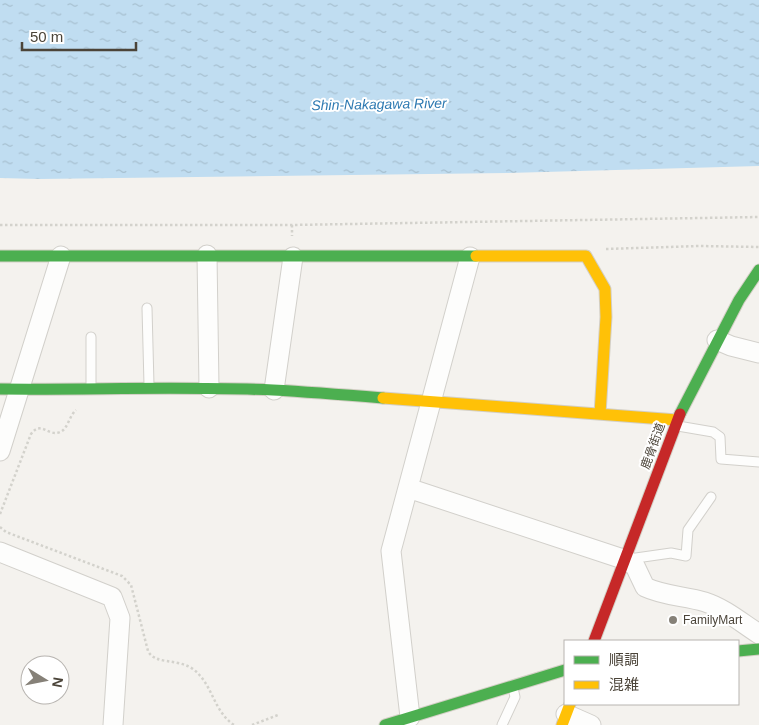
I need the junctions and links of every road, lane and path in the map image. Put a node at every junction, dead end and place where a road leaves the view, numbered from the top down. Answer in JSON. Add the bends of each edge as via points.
{"nodes":[{"id":1,"x":759,"y":217,"type":"edge"},
{"id":2,"x":0,"y":225,"type":"edge"},
{"id":3,"x":759,"y":247,"type":"edge"},
{"id":4,"x":604,"y":249,"type":"dead end"},
{"id":5,"x":207,"y":254,"type":"junction"},
{"id":6,"x":0,"y":256,"type":"edge"},
{"id":7,"x":61,"y":256,"type":"junction"},
{"id":8,"x":293,"y":257,"type":"junction"},
{"id":9,"x":470,"y":257,"type":"junction"},
{"id":10,"x":759,"y":270,"type":"edge"},
{"id":11,"x":147,"y":308,"type":"dead end"},
{"id":12,"x":91,"y":337,"type":"dead end"},
{"id":13,"x":717,"y":340,"type":"junction"},
{"id":14,"x":759,"y":353,"type":"edge"},
{"id":15,"x":150,"y":388,"type":"junction"},
{"id":16,"x":209,"y":388,"type":"junction"},
{"id":17,"x":0,"y":389,"type":"edge"},
{"id":18,"x":20,"y":389,"type":"junction"},
{"id":19,"x":91,"y":390,"type":"junction"},
{"id":20,"x":274,"y":390,"type":"junction"},
{"id":21,"x":431,"y":402,"type":"junction"},
{"id":22,"x":81,"y":409,"type":"dead end"},
{"id":23,"x":600,"y":414,"type":"junction"},
{"id":24,"x":676,"y":423,"type":"junction"},
{"id":25,"x":0,"y":451,"type":"edge"},
{"id":26,"x":759,"y":462,"type":"edge"},
{"id":27,"x":408,"y":488,"type":"junction"},
{"id":28,"x":711,"y":497,"type":"dead end"},
{"id":29,"x":0,"y":514,"type":"edge"},
{"id":30,"x":0,"y":552,"type":"edge"},
{"id":31,"x":626,"y":560,"type":"junction"},
{"id":32,"x":759,"y":634,"type":"edge"},
{"id":33,"x":594,"y":640,"type":"edge"},
{"id":34,"x":759,"y":649,"type":"edge"},
{"id":35,"x":739,"y":651,"type":"edge"},
{"id":36,"x":564,"y":670,"type":"edge"},
{"id":37,"x":513,"y":685,"type":"junction"},
{"id":38,"x":566,"y":714,"type":"edge"},
{"id":39,"x":278,"y":715,"type":"dead end"},
{"id":40,"x":407,"y":720,"type":"edge"},
{"id":41,"x":113,"y":725,"type":"edge"},
{"id":42,"x":252,"y":725,"type":"edge"},
{"id":43,"x":386,"y":725,"type":"edge"},
{"id":44,"x":502,"y":725,"type":"edge"},
{"id":45,"x":591,"y":725,"type":"edge"}],
"edges":[{"from":1,"to":2,"type":"path","via":[[292,226]]},
{"from":3,"to":4,"type":"path"},
{"from":5,"to":7,"type":"street"},
{"from":5,"to":8,"type":"street"},
{"from":5,"to":16,"type":"street"},
{"from":6,"to":7,"type":"street"},
{"from":7,"to":18,"type":"street"},
{"from":8,"to":9,"type":"street"},
{"from":8,"to":20,"type":"street"},
{"from":9,"to":21,"type":"street"},
{"from":9,"to":23,"type":"street","via":[[586,256],[605,289]]},
{"from":10,"to":13,"type":"street","name":"鹿骨街道","via":[[738,300]]},
{"from":11,"to":15,"type":"lane"},
{"from":12,"to":19,"type":"lane"},
{"from":13,"to":14,"type":"street"},
{"from":13,"to":24,"type":"street","name":"鹿骨街道"},
{"from":15,"to":16,"type":"street"},
{"from":15,"to":19,"type":"street"},
{"from":16,"to":20,"type":"street"},
{"from":17,"to":18,"type":"street"},
{"from":18,"to":19,"type":"street"},
{"from":18,"to":25,"type":"street"},
{"from":20,"to":21,"type":"street"},
{"from":21,"to":23,"type":"street"},
{"from":21,"to":27,"type":"street"},
{"from":22,"to":29,"type":"path","via":[[72,413],[60,432],[34,430]]},
{"from":23,"to":24,"type":"street"},
{"from":24,"to":26,"type":"lane","via":[[713,432],[720,437],[721,459]]},
{"from":24,"to":31,"type":"street","name":"鹿骨街道"},
{"from":27,"to":31,"type":"street"},
{"from":27,"to":40,"type":"street","via":[[391,551]]},
{"from":28,"to":31,"type":"lane","via":[[688,530],[686,556],[671,553]]},
{"from":30,"to":41,"type":"street","via":[[112,597],[120,618]]},
{"from":31,"to":32,"type":"street","via":[[635,566],[645,587],[658,593],[708,603]]},
{"from":31,"to":33,"type":"street","name":"鹿骨街道"},
{"from":34,"to":35,"type":"street"},
{"from":36,"to":37,"type":"street"},
{"from":37,"to":40,"type":"street"},
{"from":37,"to":44,"type":"lane","via":[[515,697]]},
{"from":38,"to":45,"type":"street"},
{"from":39,"to":42,"type":"path"},
{"from":40,"to":43,"type":"street"}]}
